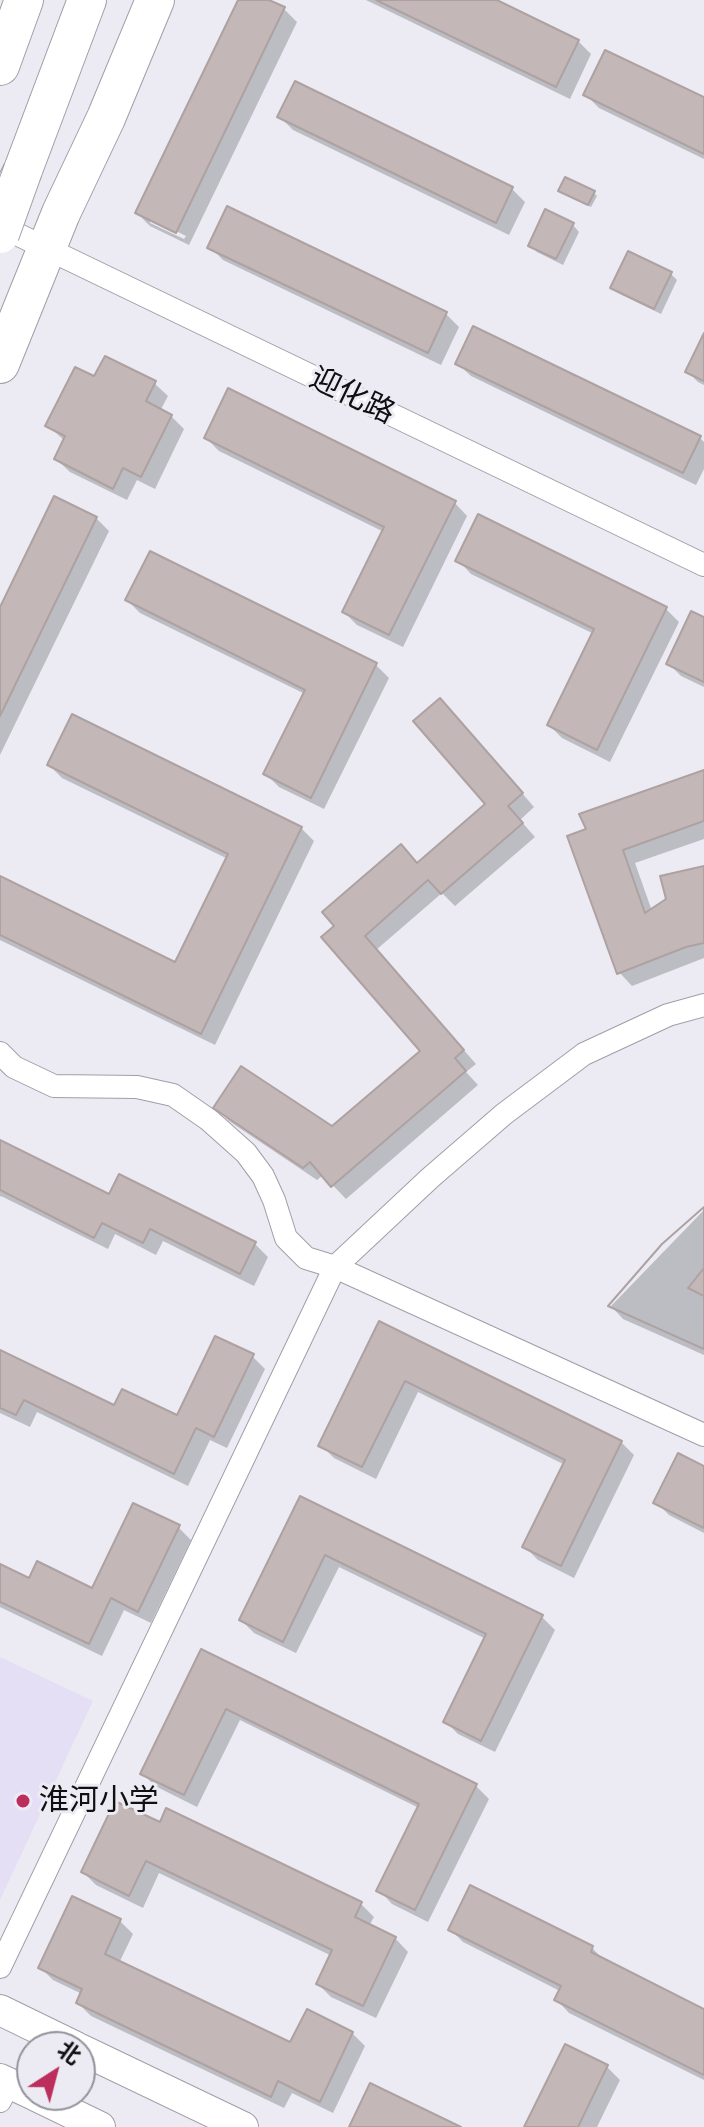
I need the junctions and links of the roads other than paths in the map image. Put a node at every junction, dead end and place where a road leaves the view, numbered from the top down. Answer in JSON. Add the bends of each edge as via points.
{"nodes":[{"id":1,"x":24,"y":0,"type":"edge"},
{"id":2,"x":87,"y":0,"type":"edge"},
{"id":3,"x":137,"y":0,"type":"edge"},
{"id":4,"x":155,"y":0,"type":"edge"},
{"id":5,"x":0,"y":66,"type":"edge"},
{"id":6,"x":23,"y":170,"type":"junction"},
{"id":7,"x":61,"y":213,"type":"junction"},
{"id":8,"x":0,"y":215,"type":"edge"},
{"id":9,"x":0,"y":226,"type":"edge"},
{"id":10,"x":0,"y":234,"type":"edge"},
{"id":11,"x":48,"y":249,"type":"junction"},
{"id":12,"x":0,"y":364,"type":"edge"},
{"id":13,"x":704,"y":565,"type":"edge"},
{"id":14,"x":704,"y":1005,"type":"edge"},
{"id":15,"x":0,"y":1053,"type":"edge"},
{"id":16,"x":335,"y":1267,"type":"junction"},
{"id":17,"x":704,"y":1435,"type":"edge"},
{"id":18,"x":0,"y":1967,"type":"edge"},
{"id":19,"x":0,"y":2010,"type":"edge"},
{"id":20,"x":43,"y":2031,"type":"edge"},
{"id":21,"x":96,"y":2057,"type":"edge"},
{"id":22,"x":15,"y":2090,"type":"edge"},
{"id":23,"x":100,"y":2127,"type":"edge"},
{"id":24,"x":243,"y":2127,"type":"edge"}],
"edges":[{"from":1,"to":5,"type":"highway"},
{"from":2,"to":6,"type":"highway"},
{"from":3,"to":7,"type":"highway","via":[[100,89]]},
{"from":4,"to":7,"type":"highway"},
{"from":6,"to":8,"type":"highway","bridge":true},
{"from":6,"to":10,"type":"highway","bridge":true},
{"from":7,"to":11,"type":"highway"},
{"from":9,"to":11,"type":"street","name":"迎化路"},
{"from":11,"to":12,"type":"highway"},
{"from":11,"to":13,"type":"street","name":"迎化路"},
{"from":14,"to":16,"type":"street","via":[[668,1015],[584,1054],[504,1114]]},
{"from":15,"to":16,"type":"street","via":[[14,1067],[54,1086],[137,1087],[173,1095],[246,1153],[263,1176],[286,1238],[306,1258]]},
{"from":16,"to":17,"type":"street"},
{"from":16,"to":18,"type":"street"},
{"from":19,"to":20,"type":"main road"},
{"from":21,"to":24,"type":"main road"},
{"from":22,"to":23,"type":"main road"}]}
